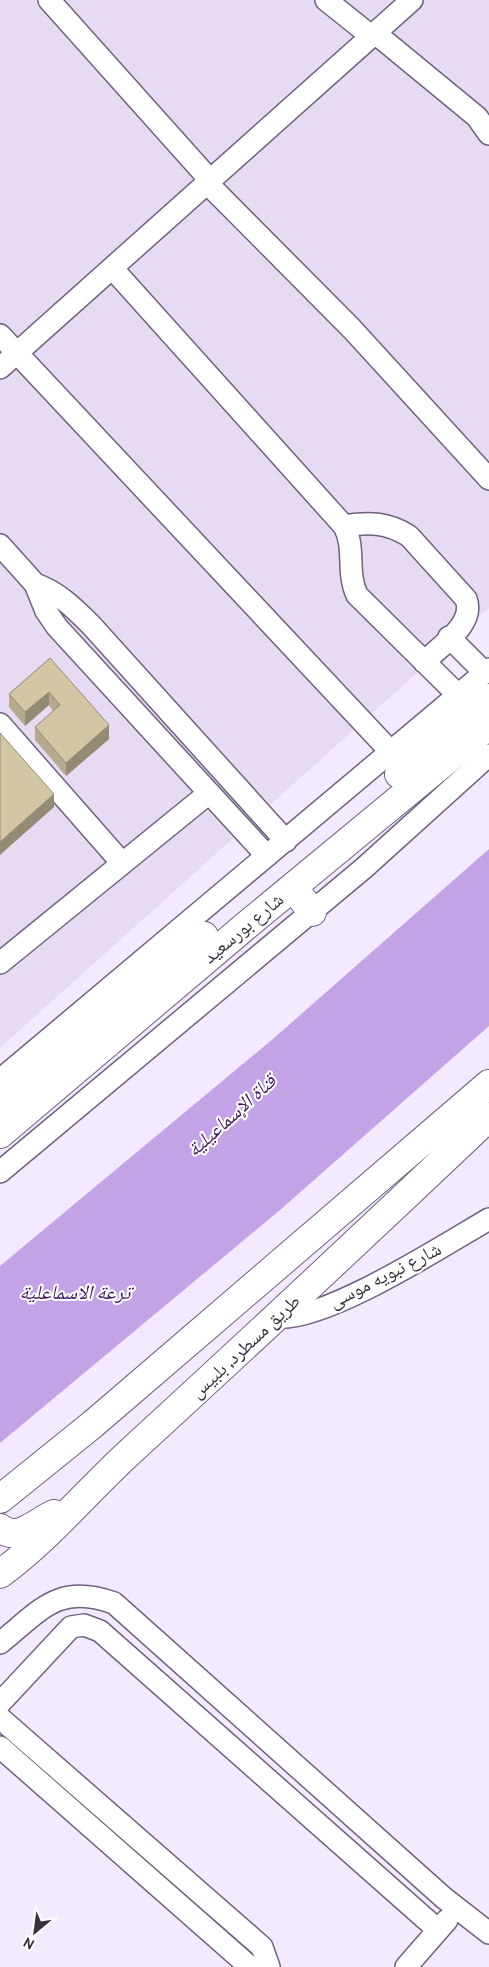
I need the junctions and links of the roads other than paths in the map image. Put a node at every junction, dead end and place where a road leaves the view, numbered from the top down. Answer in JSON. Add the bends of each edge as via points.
{"nodes":[{"id":1,"x":49,"y":0,"type":"edge"},
{"id":2,"x":326,"y":0,"type":"edge"},
{"id":3,"x":412,"y":0,"type":"edge"},
{"id":4,"x":373,"y":34,"type":"junction"},
{"id":5,"x":489,"y":134,"type":"edge"},
{"id":6,"x":209,"y":182,"type":"junction"},
{"id":7,"x":112,"y":268,"type":"junction"},
{"id":8,"x":0,"y":335,"type":"edge"},
{"id":9,"x":17,"y":353,"type":"junction"},
{"id":10,"x":0,"y":368,"type":"edge"},
{"id":11,"x":489,"y":479,"type":"edge"},
{"id":12,"x":344,"y":526,"type":"junction"},
{"id":13,"x":0,"y":545,"type":"edge"},
{"id":14,"x":35,"y":584,"type":"junction"},
{"id":15,"x":449,"y":637,"type":"junction"},
{"id":16,"x":424,"y":662,"type":"junction"},
{"id":17,"x":488,"y":680,"type":"edge"},
{"id":18,"x":458,"y":695,"type":"junction"},
{"id":19,"x":0,"y":724,"type":"edge"},
{"id":20,"x":489,"y":725,"type":"edge"},
{"id":21,"x":206,"y":752,"type":"junction"},
{"id":22,"x":391,"y":752,"type":"junction"},
{"id":23,"x":489,"y":755,"type":"edge"},
{"id":24,"x":186,"y":769,"type":"junction"},
{"id":25,"x":209,"y":793,"type":"junction"},
{"id":26,"x":286,"y":841,"type":"junction"},
{"id":27,"x":267,"y":856,"type":"junction"},
{"id":28,"x":122,"y":863,"type":"junction"},
{"id":29,"x":292,"y":887,"type":"junction"},
{"id":30,"x":312,"y":912,"type":"junction"},
{"id":31,"x":0,"y":963,"type":"edge"},
{"id":32,"x":0,"y":1080,"type":"edge"},
{"id":33,"x":489,"y":1084,"type":"edge"},
{"id":34,"x":0,"y":1106,"type":"edge"},
{"id":35,"x":489,"y":1117,"type":"edge"},
{"id":36,"x":0,"y":1134,"type":"edge"},
{"id":37,"x":0,"y":1172,"type":"edge"},
{"id":38,"x":489,"y":1219,"type":"edge"},
{"id":39,"x":277,"y":1317,"type":"junction"},
{"id":40,"x":0,"y":1499,"type":"edge"},
{"id":41,"x":73,"y":1506,"type":"junction"},
{"id":42,"x":0,"y":1528,"type":"edge"},
{"id":43,"x":0,"y":1574,"type":"edge"},
{"id":44,"x":0,"y":1643,"type":"edge"},
{"id":45,"x":0,"y":1703,"type":"edge"},
{"id":46,"x":0,"y":1718,"type":"edge"},
{"id":47,"x":0,"y":1748,"type":"edge"},
{"id":48,"x":457,"y":1909,"type":"junction"},
{"id":49,"x":438,"y":1930,"type":"junction"},
{"id":50,"x":489,"y":1934,"type":"edge"},
{"id":51,"x":250,"y":1967,"type":"edge"},
{"id":52,"x":269,"y":1967,"type":"edge"},
{"id":53,"x":406,"y":1967,"type":"edge"}],
"edges":[{"from":1,"to":6,"type":"street"},
{"from":2,"to":4,"type":"street"},
{"from":3,"to":4,"type":"street"},
{"from":4,"to":5,"type":"street","via":[[476,117]]},
{"from":4,"to":6,"type":"street"},
{"from":6,"to":7,"type":"street"},
{"from":6,"to":11,"type":"street","via":[[352,329]]},
{"from":7,"to":9,"type":"street"},
{"from":7,"to":12,"type":"street"},
{"from":8,"to":9,"type":"street"},
{"from":9,"to":10,"type":"street"},
{"from":9,"to":22,"type":"street"},
{"from":12,"to":15,"type":"street","via":[[380,523],[409,536],[468,604],[466,620]]},
{"from":12,"to":16,"type":"street","via":[[350,541],[350,573],[357,595]]},
{"from":13,"to":14,"type":"street"},
{"from":14,"to":21,"type":"street","via":[[48,588],[91,624]]},
{"from":14,"to":24,"type":"street","via":[[46,611],[57,627]]},
{"from":15,"to":16,"type":"street"},
{"from":15,"to":17,"type":"street"},
{"from":16,"to":18,"type":"street"},
{"from":17,"to":18,"type":"street"},
{"from":17,"to":34,"type":"main road","name":"شارع بورسعيد"},
{"from":18,"to":22,"type":"street"},
{"from":19,"to":28,"type":"street"},
{"from":20,"to":29,"type":"main road","name":"شارع بورسعيد"},
{"from":21,"to":24,"type":"street"},
{"from":21,"to":26,"type":"street"},
{"from":22,"to":26,"type":"street"},
{"from":23,"to":30,"type":"street","via":[[378,857]]},
{"from":24,"to":25,"type":"street"},
{"from":25,"to":27,"type":"street"},
{"from":25,"to":28,"type":"street"},
{"from":26,"to":27,"type":"street"},
{"from":27,"to":32,"type":"street"},
{"from":28,"to":31,"type":"street"},
{"from":29,"to":30,"type":"main road"},
{"from":29,"to":36,"type":"main road","name":"شارع بورسعيد"},
{"from":30,"to":37,"type":"street"},
{"from":33,"to":40,"type":"main road","name":"طريق مسطرد, بلبيس","via":[[93,1424]]},
{"from":35,"to":39,"type":"main road","name":"طريق مسطرد, بلبيس"},
{"from":38,"to":39,"type":"street","name":"شارع نبويه موسى","via":[[402,1270],[353,1294],[303,1315]]},
{"from":39,"to":41,"type":"main road","name":"طريق مسطرد, بلبيس"},
{"from":41,"to":42,"type":"main road","via":[[17,1534],[9,1534]]},
{"from":41,"to":43,"type":"main road","name":"طريق مسطرد, بلبيس","via":[[38,1544]]},
{"from":44,"to":48,"type":"street","via":[[53,1601],[73,1595],[94,1596],[114,1603]]},
{"from":45,"to":49,"type":"street","via":[[71,1627],[84,1625],[100,1631]]},
{"from":46,"to":52,"type":"street","via":[[262,1947]]},
{"from":47,"to":51,"type":"street"},
{"from":48,"to":49,"type":"street"},
{"from":48,"to":50,"type":"street"},
{"from":49,"to":53,"type":"street"}]}
